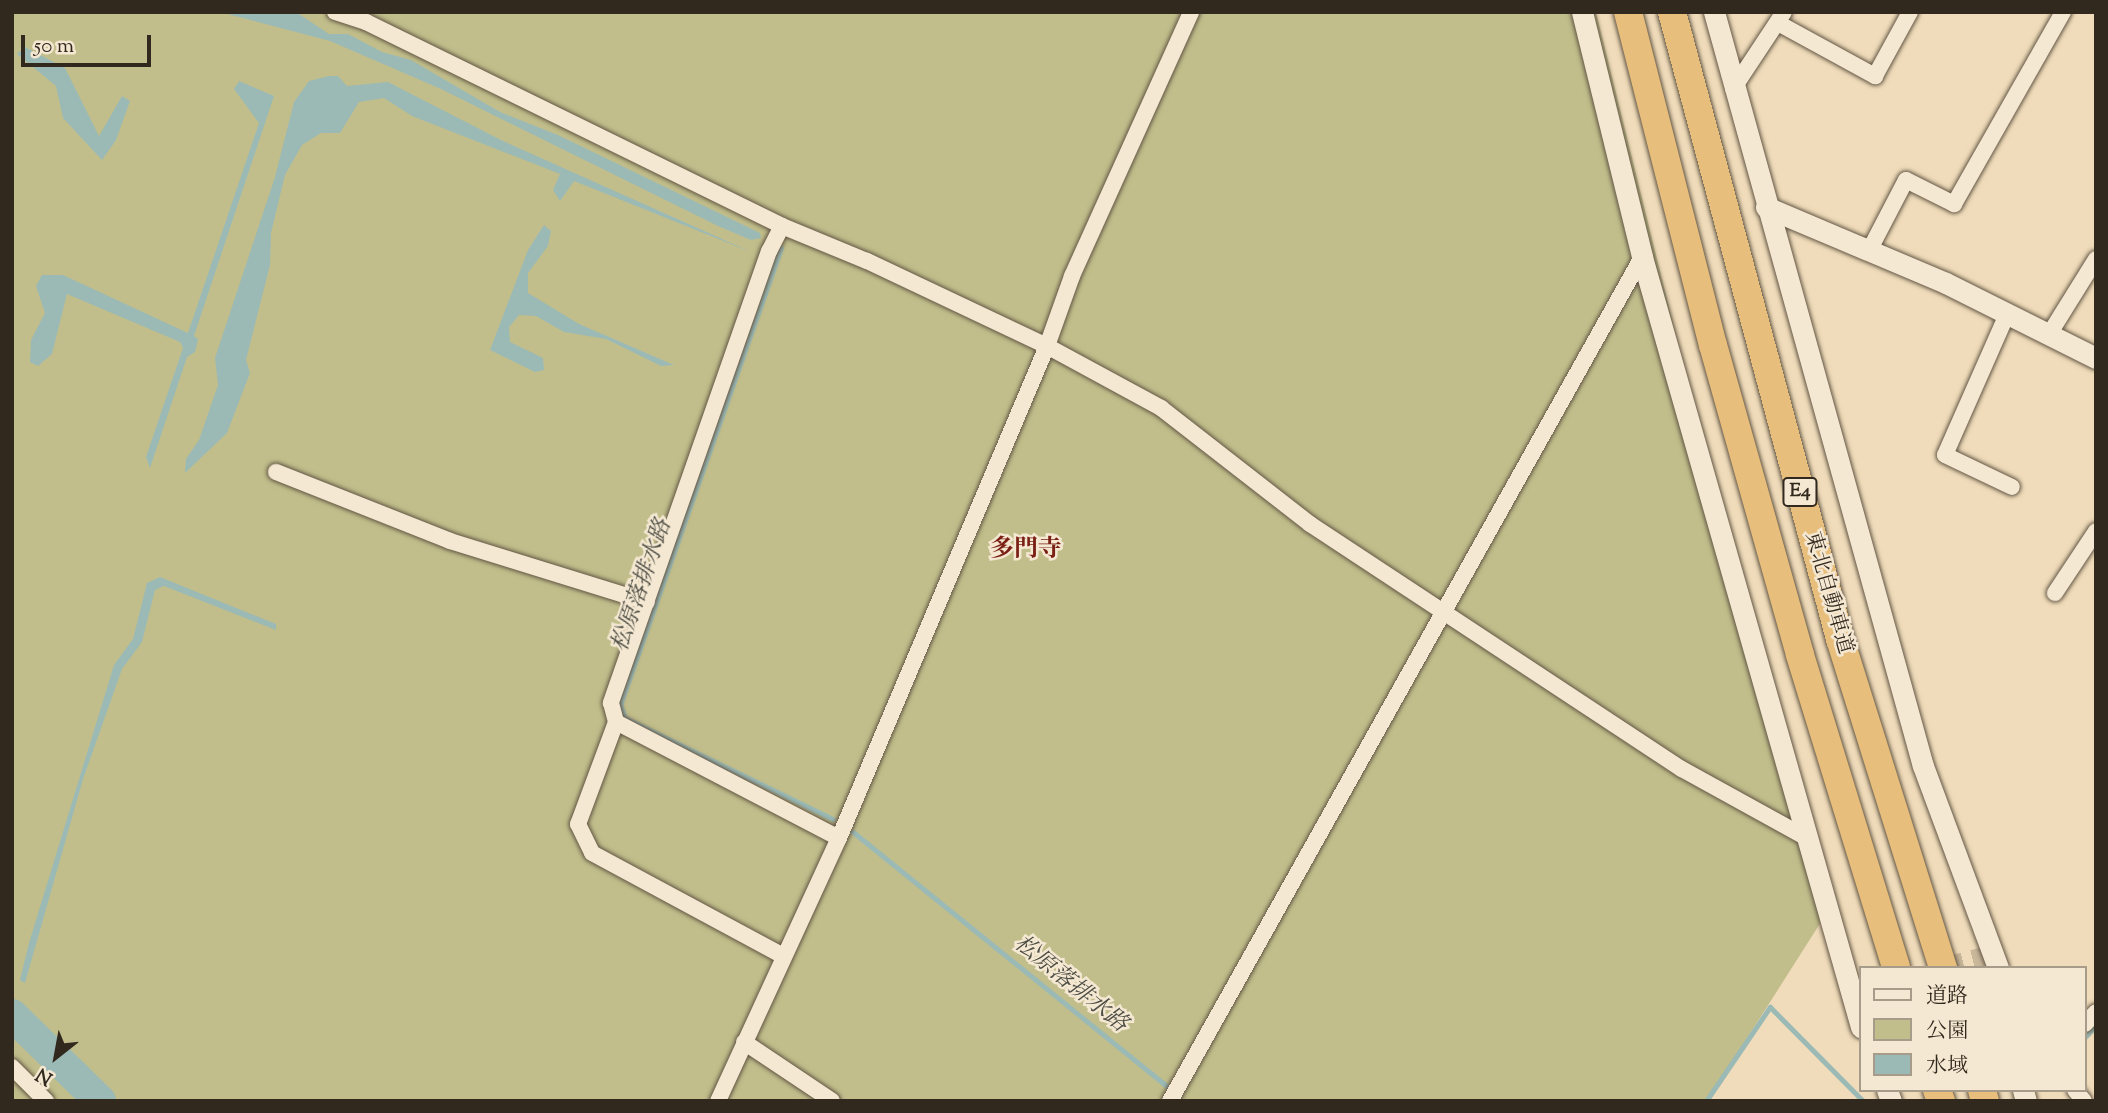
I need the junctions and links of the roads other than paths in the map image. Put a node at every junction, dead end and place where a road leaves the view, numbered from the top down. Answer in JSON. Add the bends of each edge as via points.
{"nodes":[{"id":1,"x":335,"y":12,"type":"edge"},
{"id":2,"x":1191,"y":12,"type":"edge"},
{"id":3,"x":1582,"y":12,"type":"edge"},
{"id":4,"x":1628,"y":12,"type":"edge"},
{"id":5,"x":1672,"y":12,"type":"edge"},
{"id":6,"x":1714,"y":12,"type":"edge"},
{"id":7,"x":1910,"y":12,"type":"edge"},
{"id":8,"x":2063,"y":12,"type":"edge"},
{"id":9,"x":1781,"y":18,"type":"edge"},
{"id":10,"x":1733,"y":89,"type":"junction"},
{"id":11,"x":1766,"y":207,"type":"junction"},
{"id":12,"x":782,"y":226,"type":"junction"},
{"id":13,"x":1869,"y":251,"type":"junction"},
{"id":14,"x":1642,"y":257,"type":"junction"},
{"id":15,"x":2096,"y":259,"type":"edge"},
{"id":16,"x":2008,"y":312,"type":"junction"},
{"id":17,"x":2050,"y":333,"type":"junction"},
{"id":18,"x":1047,"y":346,"type":"junction"},
{"id":19,"x":2096,"y":358,"type":"edge"},
{"id":20,"x":276,"y":472,"type":"dead end"},
{"id":21,"x":2012,"y":487,"type":"dead end"},
{"id":22,"x":2096,"y":531,"type":"edge"},
{"id":23,"x":2055,"y":593,"type":"dead end"},
{"id":24,"x":647,"y":602,"type":"junction"},
{"id":25,"x":1444,"y":611,"type":"junction"},
{"id":26,"x":616,"y":722,"type":"junction"},
{"id":27,"x":839,"y":838,"type":"junction"},
{"id":28,"x":1809,"y":839,"type":"junction"},
{"id":29,"x":783,"y":956,"type":"junction"},
{"id":30,"x":1992,"y":959,"type":"edge"},
{"id":31,"x":1895,"y":966,"type":"edge"},
{"id":32,"x":1942,"y":966,"type":"edge"},
{"id":33,"x":1855,"y":996,"type":"edge"},
{"id":34,"x":1860,"y":1022,"type":"edge"},
{"id":35,"x":744,"y":1042,"type":"junction"},
{"id":36,"x":12,"y":1067,"type":"edge"},
{"id":37,"x":47,"y":1101,"type":"edge"},
{"id":38,"x":718,"y":1101,"type":"edge"},
{"id":39,"x":832,"y":1101,"type":"edge"},
{"id":40,"x":1170,"y":1101,"type":"edge"}],
"edges":[{"from":1,"to":12,"type":"street","via":[[366,22]]},
{"from":2,"to":18,"type":"street","via":[[1104,199]]},
{"from":3,"to":14,"type":"street"},
{"from":4,"to":31,"type":"highway","name":"東北自動車道","number":"E4","via":[[1788,614]]},
{"from":5,"to":32,"type":"highway","name":"東北自動車道","number":"E4","via":[[1840,639]]},
{"from":6,"to":10,"type":"street"},
{"from":7,"to":9,"type":"street","via":[[1875,76]]},
{"from":8,"to":13,"type":"street","via":[[1954,204],[1906,180]]},
{"from":9,"to":10,"type":"street"},
{"from":10,"to":11,"type":"street"},
{"from":11,"to":13,"type":"street"},
{"from":11,"to":30,"type":"street","via":[[1923,766]]},
{"from":12,"to":18,"type":"street"},
{"from":12,"to":24,"type":"street","via":[[769,251]]},
{"from":13,"to":16,"type":"street"},
{"from":14,"to":25,"type":"street"},
{"from":14,"to":28,"type":"street"},
{"from":15,"to":17,"type":"street"},
{"from":16,"to":17,"type":"street"},
{"from":16,"to":21,"type":"street","via":[[1945,455]]},
{"from":17,"to":19,"type":"street"},
{"from":18,"to":25,"type":"street","via":[[1161,408],[1310,524]]},
{"from":18,"to":27,"type":"street"},
{"from":20,"to":24,"type":"street","via":[[450,541]]},
{"from":22,"to":23,"type":"street"},
{"from":24,"to":26,"type":"street","via":[[611,703]]},
{"from":25,"to":28,"type":"street","via":[[1682,769]]},
{"from":25,"to":40,"type":"street"},
{"from":26,"to":27,"type":"street"},
{"from":26,"to":29,"type":"street","via":[[578,824],[592,853]]},
{"from":27,"to":29,"type":"street"},
{"from":28,"to":33,"type":"street"},
{"from":29,"to":35,"type":"street"},
{"from":33,"to":34,"type":"street"},
{"from":35,"to":38,"type":"street"},
{"from":35,"to":39,"type":"street"},
{"from":36,"to":37,"type":"street"}]}
